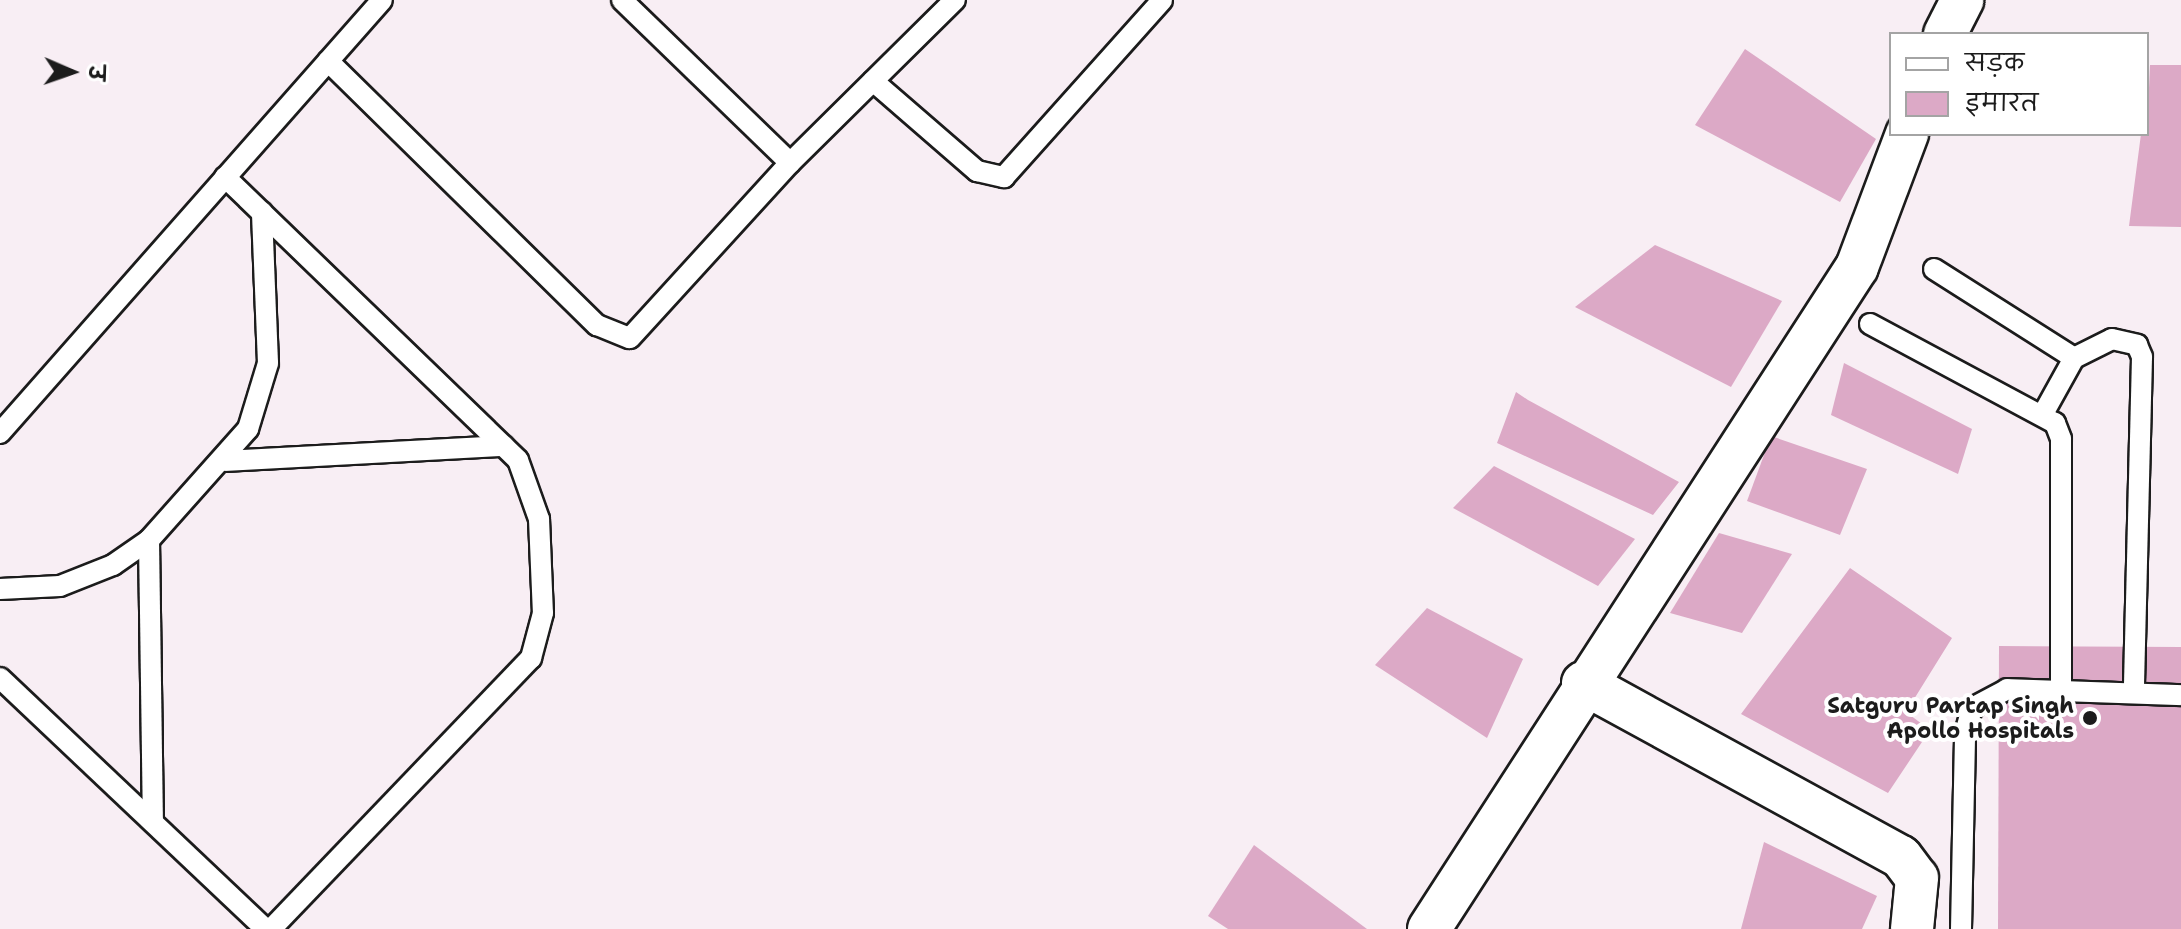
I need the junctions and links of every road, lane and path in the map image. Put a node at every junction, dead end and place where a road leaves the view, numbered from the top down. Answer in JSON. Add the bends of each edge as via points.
{"nodes":[{"id":1,"x":622,"y":0,"type":"edge"},
{"id":2,"x":955,"y":0,"type":"edge"},
{"id":3,"x":1162,"y":0,"type":"edge"},
{"id":4,"x":1962,"y":0,"type":"edge"},
{"id":5,"x":379,"y":1,"type":"edge"},
{"id":6,"x":1946,"y":32,"type":"edge"},
{"id":7,"x":328,"y":61,"type":"junction"},
{"id":8,"x":873,"y":81,"type":"junction"},
{"id":9,"x":1906,"y":136,"type":"edge"},
{"id":10,"x":790,"y":163,"type":"junction"},
{"id":11,"x":225,"y":177,"type":"junction"},
{"id":12,"x":262,"y":212,"type":"junction"},
{"id":13,"x":1934,"y":269,"type":"dead end"},
{"id":14,"x":1870,"y":324,"type":"dead end"},
{"id":15,"x":2074,"y":358,"type":"junction"},
{"id":16,"x":2043,"y":414,"type":"junction"},
{"id":17,"x":0,"y":433,"type":"edge"},
{"id":18,"x":504,"y":446,"type":"junction"},
{"id":19,"x":225,"y":461,"type":"junction"},
{"id":20,"x":149,"y":540,"type":"junction"},
{"id":21,"x":0,"y":589,"type":"edge"},
{"id":22,"x":0,"y":678,"type":"edge"},
{"id":23,"x":1583,"y":683,"type":"junction"},
{"id":24,"x":2061,"y":689,"type":"junction"},
{"id":25,"x":2134,"y":692,"type":"junction"},
{"id":26,"x":2181,"y":695,"type":"edge"},
{"id":27,"x":153,"y":822,"type":"junction"},
{"id":28,"x":265,"y":929,"type":"edge"},
{"id":29,"x":271,"y":929,"type":"edge"},
{"id":30,"x":1429,"y":929,"type":"edge"},
{"id":31,"x":1912,"y":929,"type":"edge"},
{"id":32,"x":1961,"y":929,"type":"edge"}],
"edges":[{"from":1,"to":10,"type":"lane"},
{"from":2,"to":8,"type":"lane"},
{"from":3,"to":8,"type":"lane","via":[[1004,177],[977,171]]},
{"from":4,"to":6,"type":"street"},
{"from":5,"to":7,"type":"lane"},
{"from":7,"to":10,"type":"lane","via":[[611,336],[636,332]]},
{"from":7,"to":11,"type":"lane"},
{"from":8,"to":10,"type":"lane"},
{"from":9,"to":23,"type":"street","via":[[1857,267]]},
{"from":11,"to":12,"type":"lane"},
{"from":11,"to":17,"type":"lane"},
{"from":12,"to":18,"type":"lane"},
{"from":12,"to":19,"type":"lane","via":[[268,363],[248,429]]},
{"from":13,"to":15,"type":"lane"},
{"from":14,"to":16,"type":"lane"},
{"from":15,"to":16,"type":"lane"},
{"from":15,"to":25,"type":"lane","via":[[2112,339],[2137,345],[2142,357]]},
{"from":16,"to":24,"type":"lane","via":[[2061,439]]},
{"from":18,"to":19,"type":"lane"},
{"from":18,"to":29,"type":"lane","via":[[532,483],[539,519],[543,613],[531,658]]},
{"from":19,"to":20,"type":"lane"},
{"from":20,"to":21,"type":"lane","via":[[75,581]]},
{"from":20,"to":27,"type":"lane"},
{"from":22,"to":27,"type":"lane"},
{"from":23,"to":30,"type":"street"},
{"from":23,"to":31,"type":"street","via":[[1901,857],[1917,878]]},
{"from":24,"to":25,"type":"lane"},
{"from":24,"to":32,"type":"lane","via":[[2007,689],[1972,708],[1965,733]]},
{"from":25,"to":26,"type":"lane"},
{"from":27,"to":28,"type":"lane"}]}
